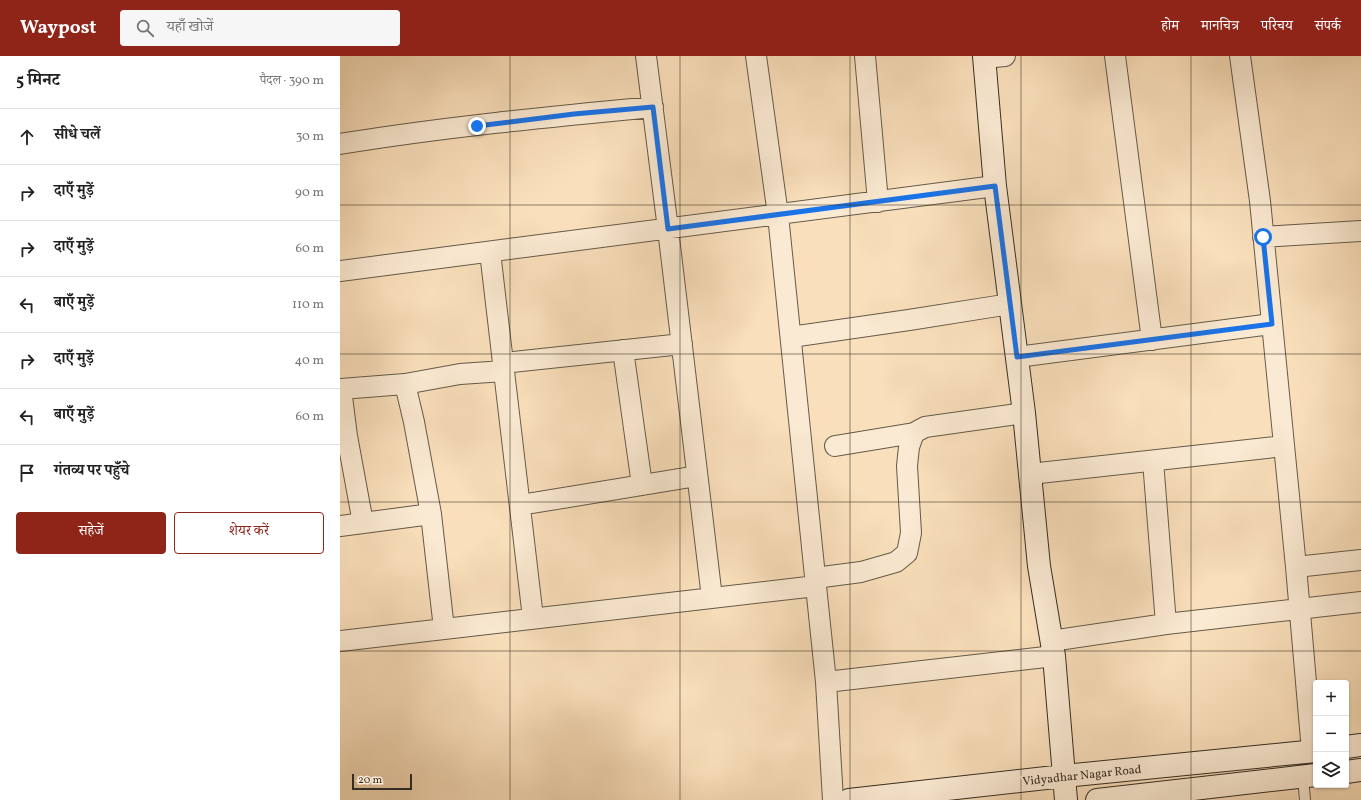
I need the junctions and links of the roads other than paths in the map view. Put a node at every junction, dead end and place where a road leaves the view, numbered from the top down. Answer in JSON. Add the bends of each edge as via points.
{"nodes":[{"id":1,"x":646,"y":56,"type":"edge"},
{"id":2,"x":756,"y":56,"type":"edge"},
{"id":3,"x":866,"y":56,"type":"edge"},
{"id":4,"x":1005,"y":56,"type":"edge"},
{"id":5,"x":1115,"y":56,"type":"edge"},
{"id":6,"x":1240,"y":56,"type":"edge"},
{"id":7,"x":984,"y":57,"type":"edge"},
{"id":8,"x":653,"y":107,"type":"junction"},
{"id":9,"x":340,"y":144,"type":"edge"},
{"id":10,"x":995,"y":186,"type":"junction"},
{"id":11,"x":878,"y":202,"type":"junction"},
{"id":12,"x":778,"y":215,"type":"junction"},
{"id":13,"x":668,"y":229,"type":"junction"},
{"id":14,"x":1361,"y":231,"type":"edge"},
{"id":15,"x":1263,"y":237,"type":"junction"},
{"id":16,"x":490,"y":252,"type":"junction"},
{"id":17,"x":340,"y":272,"type":"edge"},
{"id":18,"x":1010,"y":304,"type":"junction"},
{"id":19,"x":1272,"y":324,"type":"junction"},
{"id":20,"x":791,"y":337,"type":"junction"},
{"id":21,"x":1152,"y":340,"type":"junction"},
{"id":22,"x":682,"y":344,"type":"junction"},
{"id":23,"x":623,"y":350,"type":"junction"},
{"id":24,"x":1017,"y":357,"type":"junction"},
{"id":25,"x":504,"y":367,"type":"junction"},
{"id":26,"x":405,"y":384,"type":"junction"},
{"id":27,"x":341,"y":385,"type":"edge"},
{"id":28,"x":1024,"y":413,"type":"junction"},
{"id":29,"x":914,"y":433,"type":"junction"},
{"id":30,"x":835,"y":446,"type":"dead end"},
{"id":31,"x":1284,"y":446,"type":"junction"},
{"id":32,"x":1153,"y":461,"type":"junction"},
{"id":33,"x":1030,"y":474,"type":"junction"},
{"id":34,"x":697,"y":476,"type":"junction"},
{"id":35,"x":642,"y":485,"type":"junction"},
{"id":36,"x":520,"y":505,"type":"junction"},
{"id":37,"x":431,"y":514,"type":"junction"},
{"id":38,"x":363,"y":523,"type":"junction"},
{"id":39,"x":340,"y":526,"type":"edge"},
{"id":40,"x":1361,"y":560,"type":"edge"},
{"id":41,"x":1296,"y":567,"type":"junction"},
{"id":42,"x":815,"y":582,"type":"junction"},
{"id":43,"x":712,"y":598,"type":"junction"},
{"id":44,"x":1361,"y":602,"type":"edge"},
{"id":45,"x":1299,"y":609,"type":"junction"},
{"id":46,"x":533,"y":618,"type":"junction"},
{"id":47,"x":1166,"y":624,"type":"junction"},
{"id":48,"x":444,"y":629,"type":"junction"},
{"id":49,"x":340,"y":641,"type":"edge"},
{"id":50,"x":1053,"y":649,"type":"junction"},
{"id":51,"x":826,"y":682,"type":"junction"},
{"id":52,"x":1313,"y":742,"type":"edge"},
{"id":53,"x":1361,"y":745,"type":"edge"},
{"id":54,"x":1349,"y":747,"type":"edge"},
{"id":55,"x":1313,"y":751,"type":"edge"},
{"id":56,"x":1361,"y":770,"type":"edge"},
{"id":57,"x":1349,"y":772,"type":"edge"},
{"id":58,"x":1064,"y":776,"type":"junction"},
{"id":59,"x":1309,"y":776,"type":"edge"},
{"id":60,"x":833,"y":800,"type":"edge"},
{"id":61,"x":849,"y":800,"type":"edge"},
{"id":62,"x":1066,"y":800,"type":"edge"},
{"id":63,"x":1097,"y":800,"type":"edge"},
{"id":64,"x":1305,"y":800,"type":"edge"}],
"edges":[{"from":1,"to":8,"type":"street"},
{"from":2,"to":12,"type":"street"},
{"from":3,"to":11,"type":"street"},
{"from":4,"to":7,"type":"street"},
{"from":5,"to":21,"type":"street"},
{"from":6,"to":15,"type":"street"},
{"from":7,"to":10,"type":"street"},
{"from":8,"to":9,"type":"street","via":[[574,114]]},
{"from":8,"to":13,"type":"street"},
{"from":10,"to":11,"type":"street"},
{"from":10,"to":18,"type":"street"},
{"from":11,"to":12,"type":"street"},
{"from":12,"to":13,"type":"street"},
{"from":12,"to":20,"type":"street"},
{"from":13,"to":16,"type":"street"},
{"from":13,"to":22,"type":"street"},
{"from":14,"to":15,"type":"street"},
{"from":15,"to":19,"type":"street"},
{"from":16,"to":17,"type":"street"},
{"from":16,"to":25,"type":"street"},
{"from":18,"to":20,"type":"street"},
{"from":18,"to":24,"type":"street"},
{"from":19,"to":21,"type":"street"},
{"from":19,"to":31,"type":"street"},
{"from":20,"to":42,"type":"street"},
{"from":21,"to":24,"type":"street"},
{"from":22,"to":23,"type":"street"},
{"from":22,"to":34,"type":"street"},
{"from":23,"to":25,"type":"street"},
{"from":23,"to":35,"type":"street"},
{"from":24,"to":28,"type":"street"},
{"from":25,"to":26,"type":"street"},
{"from":25,"to":36,"type":"street"},
{"from":26,"to":27,"type":"street"},
{"from":26,"to":37,"type":"street"},
{"from":27,"to":38,"type":"street","via":[[347,436]]},
{"from":28,"to":29,"type":"street","via":[[925,427]]},
{"from":28,"to":33,"type":"street"},
{"from":29,"to":30,"type":"street"},
{"from":29,"to":42,"type":"street","via":[[907,466],[911,533],[907,552],[896,562]]},
{"from":31,"to":32,"type":"street"},
{"from":31,"to":41,"type":"street"},
{"from":32,"to":33,"type":"street"},
{"from":32,"to":47,"type":"street"},
{"from":33,"to":50,"type":"street","via":[[1039,566]]},
{"from":34,"to":35,"type":"street"},
{"from":34,"to":43,"type":"street"},
{"from":35,"to":36,"type":"street"},
{"from":36,"to":46,"type":"street"},
{"from":37,"to":38,"type":"street"},
{"from":37,"to":48,"type":"street"},
{"from":38,"to":39,"type":"street"},
{"from":40,"to":41,"type":"street"},
{"from":41,"to":45,"type":"street"},
{"from":42,"to":43,"type":"street"},
{"from":42,"to":51,"type":"street"},
{"from":43,"to":46,"type":"street"},
{"from":44,"to":45,"type":"street"},
{"from":45,"to":47,"type":"street"},
{"from":45,"to":52,"type":"street"},
{"from":46,"to":48,"type":"street"},
{"from":47,"to":50,"type":"street"},
{"from":48,"to":49,"type":"street"},
{"from":50,"to":51,"type":"street"},
{"from":50,"to":58,"type":"street"},
{"from":51,"to":60,"type":"street"},
{"from":53,"to":54,"type":"street"},
{"from":55,"to":58,"type":"street","name":"Vidyadhar Nagar Road"},
{"from":56,"to":57,"type":"street"},
{"from":58,"to":61,"type":"street","name":"Vidyadhar Nagar Road"},
{"from":58,"to":62,"type":"street"},
{"from":59,"to":63,"type":"street"},
{"from":59,"to":64,"type":"lane"}]}
